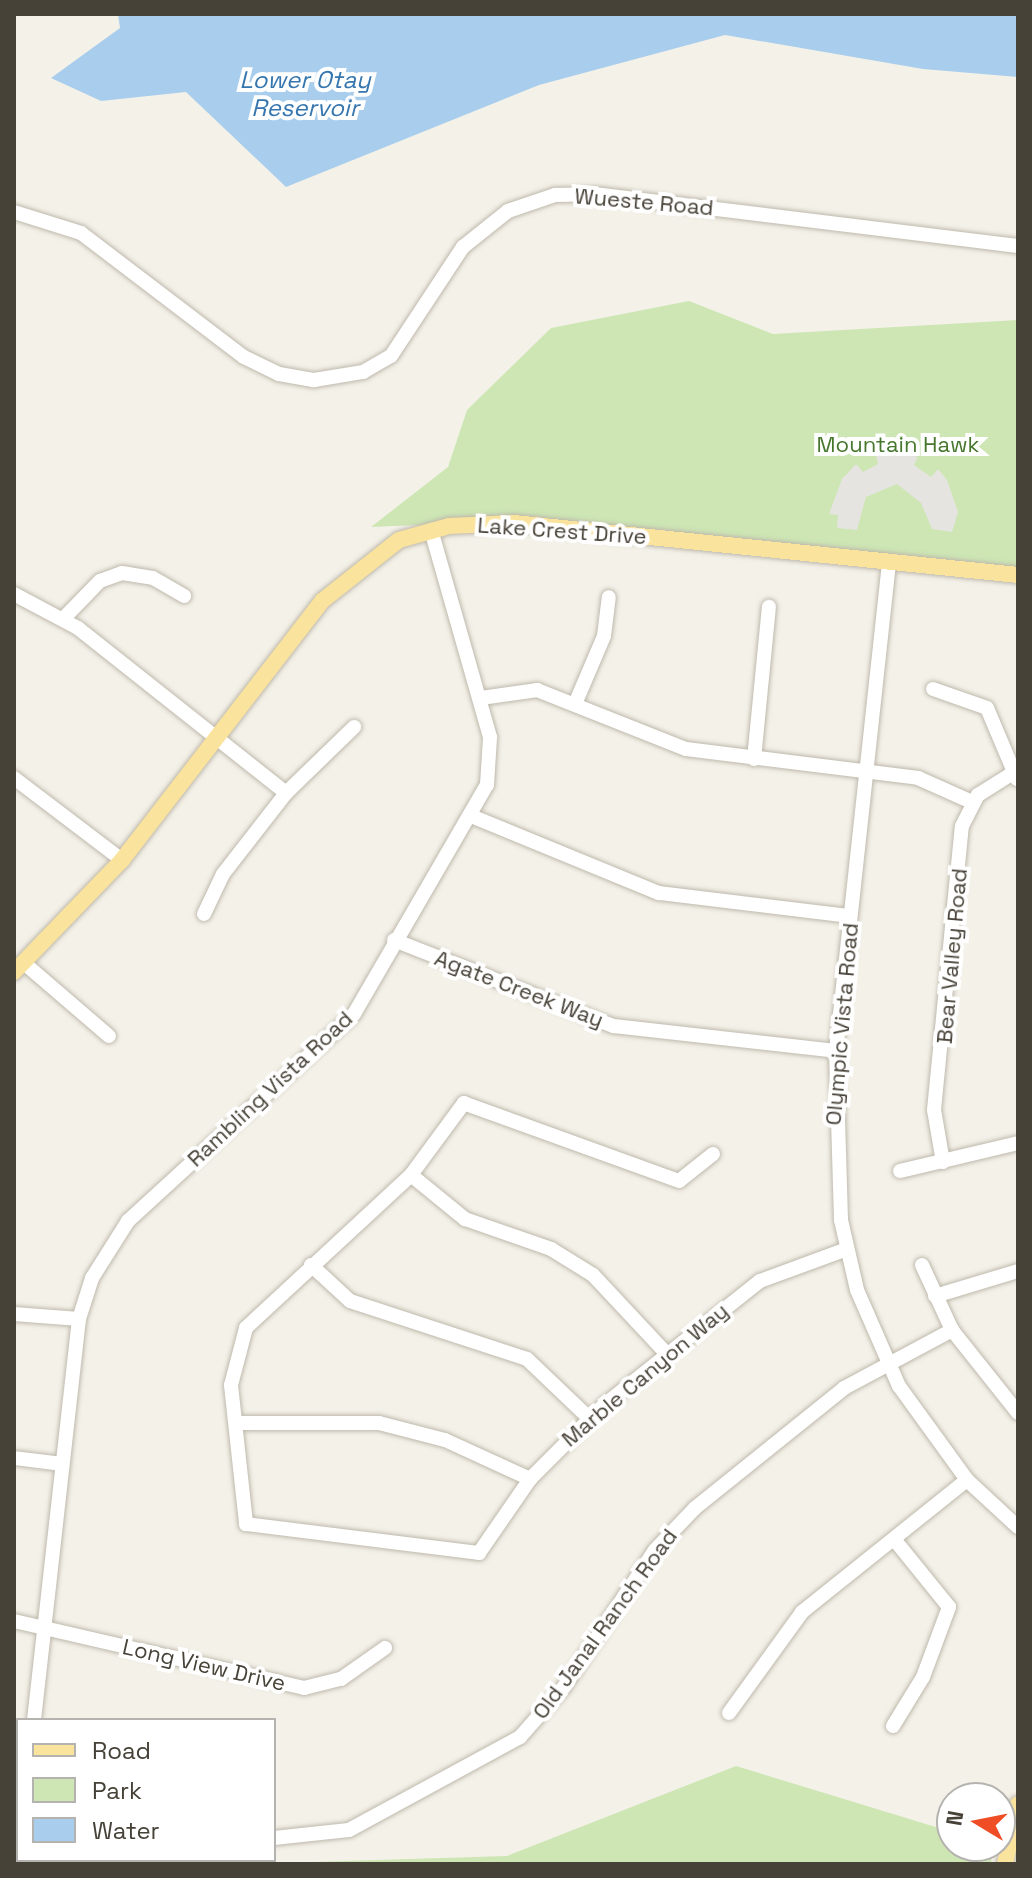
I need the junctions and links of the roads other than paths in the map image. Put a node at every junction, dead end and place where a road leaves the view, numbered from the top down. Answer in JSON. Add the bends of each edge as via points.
{"nodes":[{"id":1,"x":14,"y":212,"type":"edge"},
{"id":2,"x":1018,"y":246,"type":"edge"},
{"id":3,"x":431,"y":530,"type":"junction"},
{"id":4,"x":889,"y":563,"type":"junction"},
{"id":5,"x":1018,"y":575,"type":"edge"},
{"id":6,"x":14,"y":594,"type":"edge"},
{"id":7,"x":184,"y":596,"type":"dead end"},
{"id":8,"x":609,"y":597,"type":"dead end"},
{"id":9,"x":769,"y":607,"type":"dead end"},
{"id":10,"x":64,"y":618,"type":"junction"},
{"id":11,"x":933,"y":689,"type":"dead end"},
{"id":12,"x":481,"y":698,"type":"junction"},
{"id":13,"x":575,"y":704,"type":"junction"},
{"id":14,"x":354,"y":727,"type":"dead end"},
{"id":15,"x":216,"y":738,"type":"junction"},
{"id":16,"x":754,"y":759,"type":"junction"},
{"id":17,"x":865,"y":771,"type":"junction"},
{"id":18,"x":1016,"y":776,"type":"edge"},
{"id":19,"x":14,"y":778,"type":"edge"},
{"id":20,"x":286,"y":793,"type":"junction"},
{"id":21,"x":972,"y":802,"type":"junction"},
{"id":22,"x":471,"y":816,"type":"junction"},
{"id":23,"x":122,"y":860,"type":"junction"},
{"id":24,"x":204,"y":914,"type":"dead end"},
{"id":25,"x":850,"y":916,"type":"junction"},
{"id":26,"x":394,"y":940,"type":"junction"},
{"id":27,"x":19,"y":967,"type":"edge"},
{"id":28,"x":109,"y":1036,"type":"dead end"},
{"id":29,"x":836,"y":1051,"type":"junction"},
{"id":30,"x":1018,"y":1143,"type":"edge"},
{"id":31,"x":713,"y":1154,"type":"dead end"},
{"id":32,"x":943,"y":1162,"type":"junction"},
{"id":33,"x":900,"y":1171,"type":"dead end"},
{"id":34,"x":411,"y":1175,"type":"junction"},
{"id":35,"x":847,"y":1249,"type":"junction"},
{"id":36,"x":311,"y":1265,"type":"junction"},
{"id":37,"x":922,"y":1265,"type":"dead end"},
{"id":38,"x":1018,"y":1271,"type":"edge"},
{"id":39,"x":935,"y":1296,"type":"junction"},
{"id":40,"x":14,"y":1314,"type":"edge"},
{"id":41,"x":79,"y":1319,"type":"junction"},
{"id":42,"x":952,"y":1330,"type":"junction"},
{"id":43,"x":667,"y":1354,"type":"junction"},
{"id":44,"x":887,"y":1364,"type":"junction"},
{"id":45,"x":1018,"y":1413,"type":"edge"},
{"id":46,"x":589,"y":1418,"type":"junction"},
{"id":47,"x":236,"y":1423,"type":"junction"},
{"id":48,"x":14,"y":1458,"type":"edge"},
{"id":49,"x":62,"y":1464,"type":"junction"},
{"id":50,"x":530,"y":1479,"type":"junction"},
{"id":51,"x":967,"y":1480,"type":"junction"},
{"id":52,"x":1018,"y":1527,"type":"edge"},
{"id":53,"x":894,"y":1539,"type":"junction"},
{"id":54,"x":14,"y":1621,"type":"edge"},
{"id":55,"x":45,"y":1627,"type":"junction"},
{"id":56,"x":385,"y":1648,"type":"dead end"},
{"id":57,"x":729,"y":1713,"type":"dead end"},
{"id":58,"x":34,"y":1718,"type":"edge"},
{"id":59,"x":893,"y":1726,"type":"dead end"},
{"id":60,"x":1018,"y":1804,"type":"edge"},
{"id":61,"x":276,"y":1838,"type":"edge"},
{"id":62,"x":1005,"y":1864,"type":"edge"}],
"edges":[{"from":1,"to":2,"type":"street","name":"Wueste Road","via":[[81,233],[244,357],[279,374],[314,380],[363,372],[391,356],[463,247],[508,211],[555,195],[594,194]]},
{"from":3,"to":4,"type":"main road","name":"Lake Crest Drive","via":[[514,523]]},
{"from":3,"to":12,"type":"street","name":"Rambling Vista Road"},
{"from":3,"to":15,"type":"main road","name":"Lake Crest Drive","via":[[399,540],[339,583]]},
{"from":4,"to":5,"type":"main road","name":"Lake Crest Drive"},
{"from":4,"to":17,"type":"street","name":"Olympic Vista Road"},
{"from":6,"to":10,"type":"street"},
{"from":7,"to":10,"type":"street","via":[[153,578],[122,573],[100,581]]},
{"from":8,"to":13,"type":"street","via":[[604,636]]},
{"from":9,"to":16,"type":"street"},
{"from":10,"to":15,"type":"street"},
{"from":11,"to":18,"type":"street","via":[[987,708]]},
{"from":12,"to":13,"type":"street","via":[[537,690]]},
{"from":12,"to":22,"type":"street","name":"Rambling Vista Road","via":[[491,764]]},
{"from":13,"to":16,"type":"street","via":[[686,749]]},
{"from":14,"to":20,"type":"street"},
{"from":15,"to":20,"type":"street"},
{"from":15,"to":23,"type":"main road","name":"Lake Crest Drive"},
{"from":16,"to":17,"type":"street"},
{"from":17,"to":21,"type":"street","via":[[935,782]]},
{"from":17,"to":25,"type":"street","name":"Olympic Vista Road"},
{"from":18,"to":21,"type":"street"},
{"from":19,"to":23,"type":"street"},
{"from":20,"to":24,"type":"street","via":[[223,874]]},
{"from":21,"to":32,"type":"street","name":"Bear Valley Road","via":[[962,826],[934,1110]]},
{"from":22,"to":25,"type":"street","via":[[659,893]]},
{"from":22,"to":26,"type":"street","name":"Rambling Vista Road"},
{"from":23,"to":27,"type":"main road","name":"Lake Crest Drive"},
{"from":25,"to":29,"type":"street","name":"Olympic Vista Road"},
{"from":26,"to":29,"type":"street","name":"Agate Creek Way","via":[[597,1021]]},
{"from":26,"to":41,"type":"street","name":"Rambling Vista Road","via":[[367,996],[340,1029],[128,1221],[98,1267]]},
{"from":27,"to":28,"type":"street"},
{"from":29,"to":35,"type":"street","name":"Olympic Vista Road","via":[[833,1149]]},
{"from":30,"to":32,"type":"street"},
{"from":31,"to":34,"type":"street","via":[[679,1181],[472,1102],[457,1109],[440,1145]]},
{"from":32,"to":33,"type":"street"},
{"from":34,"to":36,"type":"street"},
{"from":34,"to":43,"type":"street","via":[[465,1219],[551,1249],[593,1275]]},
{"from":35,"to":43,"type":"street","name":"Marble Canyon Way","via":[[760,1281]]},
{"from":35,"to":44,"type":"street","name":"Olympic Vista Road"},
{"from":36,"to":46,"type":"street","via":[[350,1301],[527,1359]]},
{"from":36,"to":47,"type":"street","via":[[246,1328],[232,1370]]},
{"from":37,"to":39,"type":"street"},
{"from":38,"to":39,"type":"street"},
{"from":39,"to":42,"type":"street"},
{"from":40,"to":41,"type":"street"},
{"from":41,"to":49,"type":"street","name":"Rambling Vista Road"},
{"from":42,"to":44,"type":"street","name":"Old Janal Ranch Road"},
{"from":42,"to":45,"type":"street"},
{"from":43,"to":46,"type":"street","name":"Marble Canyon Way"},
{"from":44,"to":51,"type":"street","name":"Olympic Vista Road"},
{"from":44,"to":61,"type":"street","name":"Old Janal Ranch Road","via":[[832,1397],[674,1528],[564,1687],[520,1737],[361,1825]]},
{"from":46,"to":50,"type":"street","name":"Marble Canyon Way"},
{"from":47,"to":50,"type":"street","via":[[379,1423],[465,1447]]},
{"from":47,"to":50,"type":"street","name":"Marble Canyon Way","via":[[246,1524],[391,1537],[468,1556],[483,1548]]},
{"from":48,"to":49,"type":"street"},
{"from":49,"to":55,"type":"street","name":"Rambling Vista Road"},
{"from":51,"to":52,"type":"street","name":"Olympic Vista Road"},
{"from":51,"to":53,"type":"street"},
{"from":53,"to":57,"type":"street","via":[[786,1628]]},
{"from":53,"to":59,"type":"street","via":[[949,1607],[923,1677]]},
{"from":54,"to":55,"type":"street","name":"Long View Drive"},
{"from":55,"to":56,"type":"street","name":"Long View Drive","via":[[304,1688],[341,1679]]},
{"from":55,"to":58,"type":"street","name":"Rambling Vista Road"},
{"from":60,"to":62,"type":"main road"}]}
